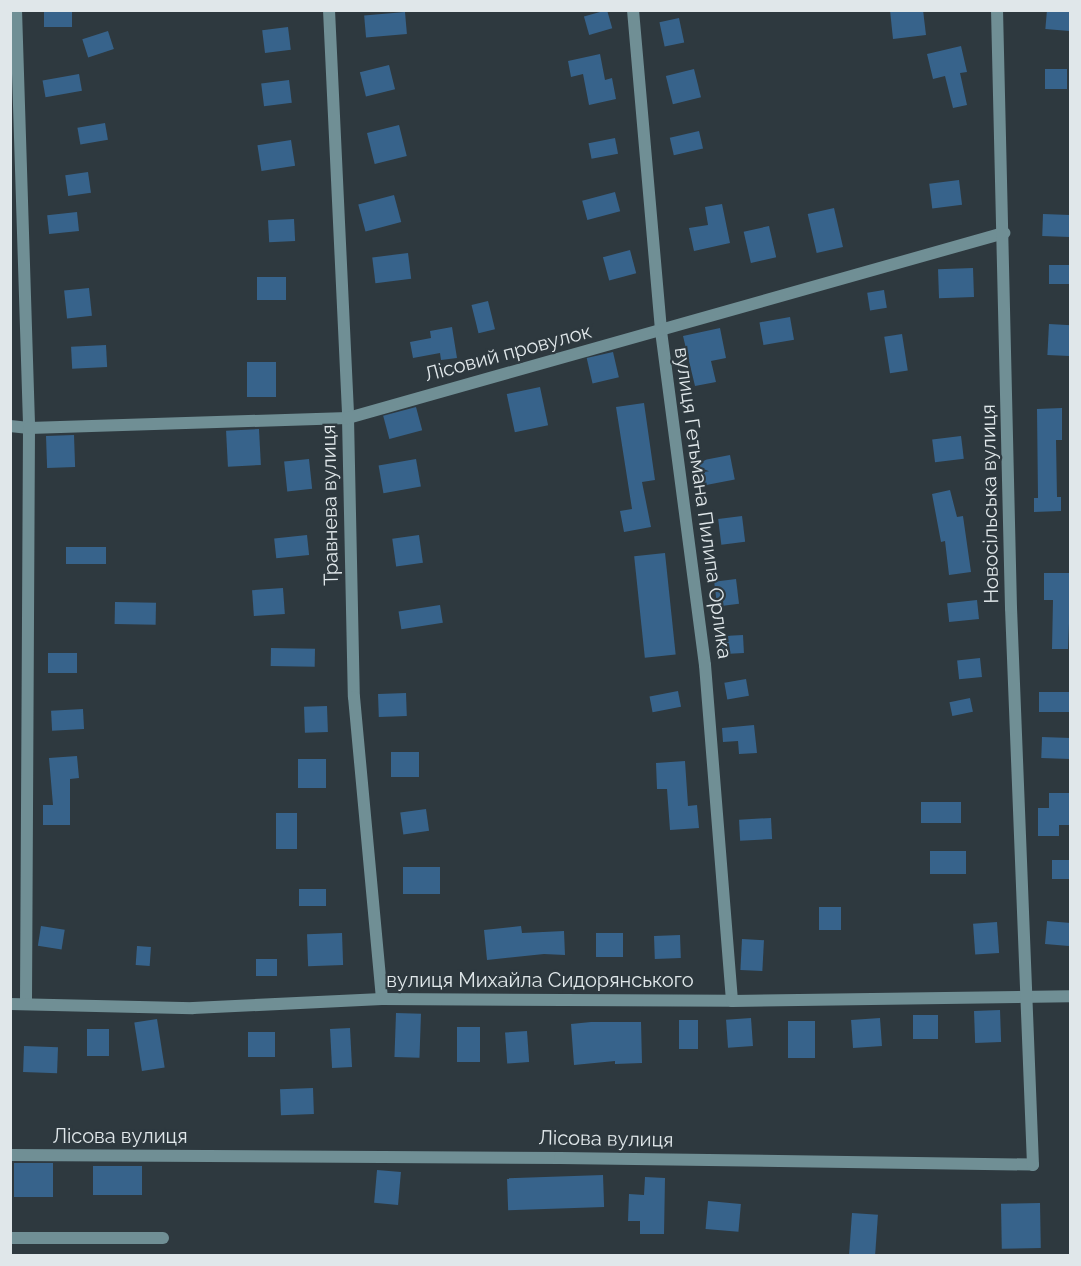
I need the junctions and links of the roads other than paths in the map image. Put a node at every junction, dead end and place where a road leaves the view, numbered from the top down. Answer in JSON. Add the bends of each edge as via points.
{"nodes":[{"id":1,"x":16,"y":10,"type":"edge"},
{"id":2,"x":329,"y":10,"type":"edge"},
{"id":3,"x":633,"y":10,"type":"edge"},
{"id":4,"x":997,"y":10,"type":"edge"},
{"id":5,"x":1004,"y":233,"type":"junction"},
{"id":6,"x":661,"y":331,"type":"junction"},
{"id":7,"x":348,"y":418,"type":"junction"},
{"id":8,"x":10,"y":426,"type":"edge"},
{"id":9,"x":30,"y":428,"type":"junction"},
{"id":10,"x":1028,"y":996,"type":"junction"},
{"id":11,"x":1071,"y":996,"type":"edge"},
{"id":12,"x":382,"y":999,"type":"junction"},
{"id":13,"x":732,"y":1001,"type":"junction"},
{"id":14,"x":10,"y":1004,"type":"edge"},
{"id":15,"x":26,"y":1004,"type":"junction"},
{"id":16,"x":10,"y":1155,"type":"edge"},
{"id":17,"x":10,"y":1238,"type":"edge"},
{"id":18,"x":163,"y":1238,"type":"dead end"}],
"edges":[{"from":1,"to":9,"type":"street"},
{"from":2,"to":7,"type":"street","name":"Травнева вулиця"},
{"from":3,"to":6,"type":"street","name":"вулиця Гетьмана Пилипа Орлика"},
{"from":4,"to":5,"type":"street","name":"Новосільська вулиця"},
{"from":5,"to":6,"type":"street","name":"Лісовий провулок"},
{"from":5,"to":10,"type":"street","name":"Новосільська вулиця","via":[[1011,608]]},
{"from":6,"to":7,"type":"street","name":"Лісовий провулок"},
{"from":6,"to":13,"type":"street","name":"вулиця Гетьмана Пилипа Орлика","via":[[705,665]]},
{"from":7,"to":9,"type":"street","name":"Лісовий провулок"},
{"from":7,"to":12,"type":"street","name":"Травнева вулиця","via":[[354,697]]},
{"from":8,"to":9,"type":"street","name":"Лісовий провулок"},
{"from":9,"to":15,"type":"street"},
{"from":10,"to":11,"type":"street","name":"вулиця Михайла Сидорянського"},
{"from":10,"to":13,"type":"street","name":"вулиця Михайла Сидорянського"},
{"from":10,"to":16,"type":"street","name":"Лісова вулиця","via":[[1033,1165]]},
{"from":12,"to":13,"type":"street","name":"вулиця Михайла Сидорянського"},
{"from":12,"to":15,"type":"street","name":"вулиця Михайла Сидорянського","via":[[193,1008]]},
{"from":14,"to":15,"type":"street","name":"вулиця Михайла Сидорянського"},
{"from":17,"to":18,"type":"street"}]}
